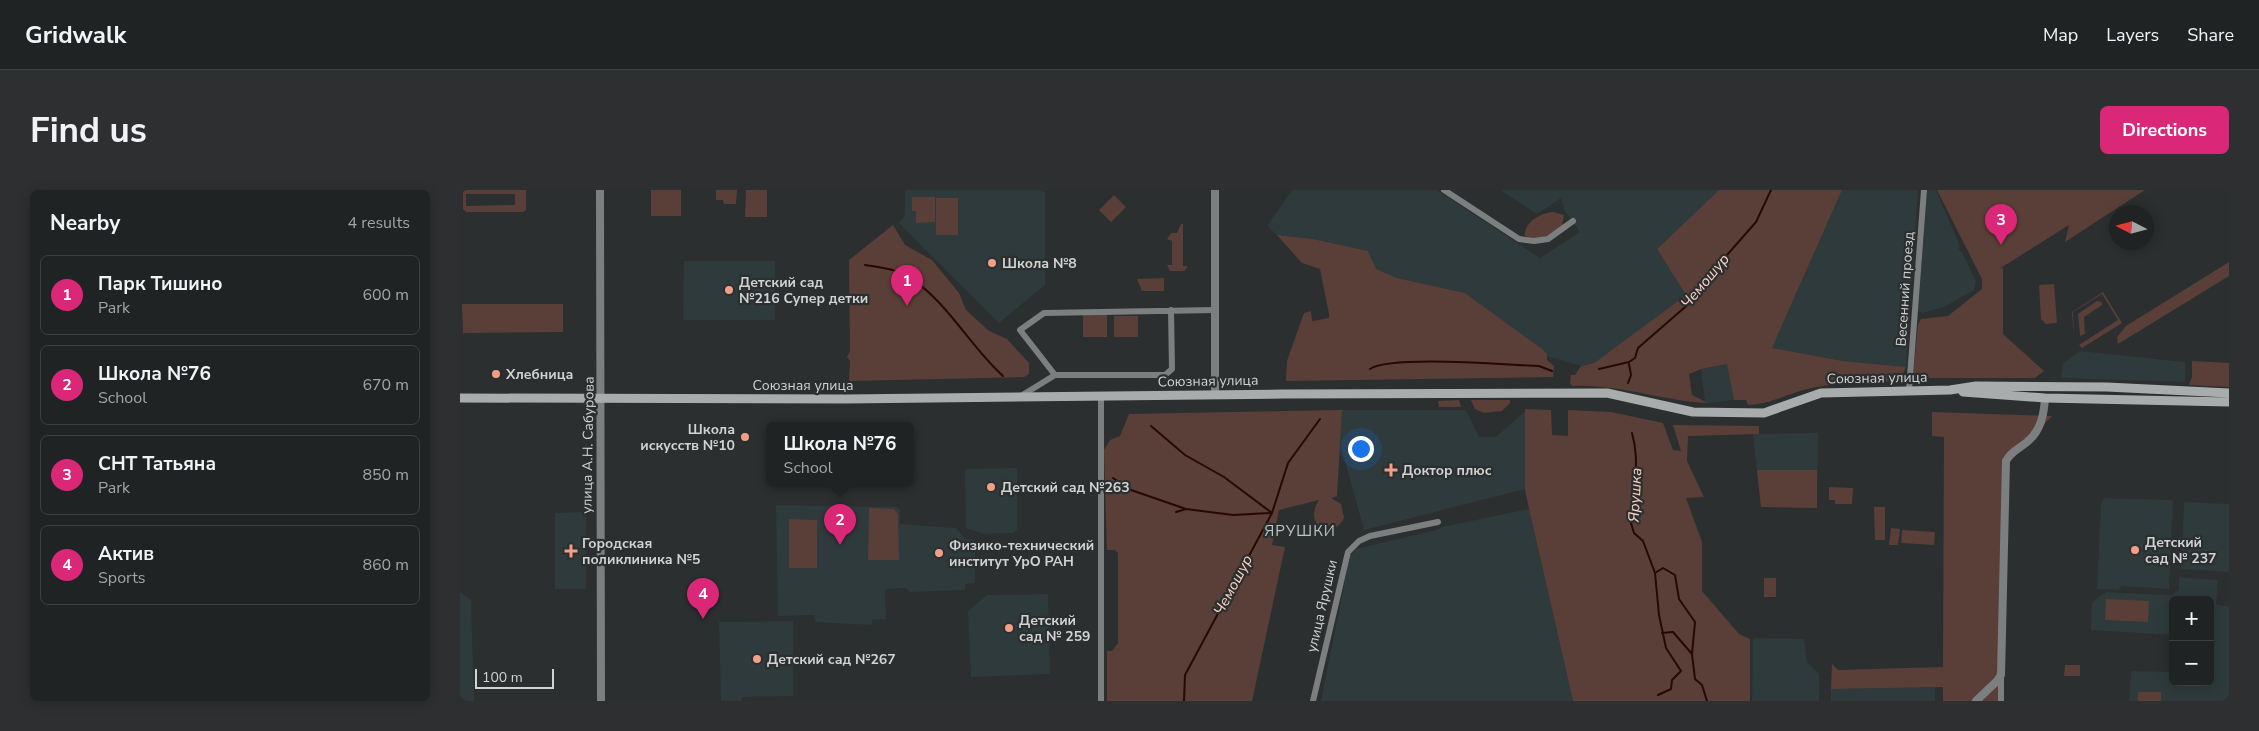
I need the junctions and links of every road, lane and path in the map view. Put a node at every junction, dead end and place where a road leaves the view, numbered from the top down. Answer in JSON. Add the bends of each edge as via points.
{"nodes":[{"id":1,"x":600,"y":190,"type":"edge"},
{"id":2,"x":1215,"y":190,"type":"edge"},
{"id":3,"x":1444,"y":190,"type":"edge"},
{"id":4,"x":1924,"y":190,"type":"edge"},
{"id":5,"x":1573,"y":221,"type":"dead end"},
{"id":6,"x":1171,"y":310,"type":"junction"},
{"id":7,"x":1215,"y":310,"type":"junction"},
{"id":8,"x":1055,"y":375,"type":"junction"},
{"id":9,"x":1909,"y":390,"type":"junction"},
{"id":10,"x":1976,"y":390,"type":"junction"},
{"id":11,"x":2229,"y":393,"type":"edge"},
{"id":12,"x":1215,"y":395,"type":"junction"},
{"id":13,"x":1101,"y":396,"type":"junction"},
{"id":14,"x":460,"y":398,"type":"edge"},
{"id":15,"x":601,"y":398,"type":"junction"},
{"id":16,"x":1019,"y":398,"type":"junction"},
{"id":17,"x":2045,"y":398,"type":"junction"},
{"id":18,"x":2229,"y":402,"type":"edge"},
{"id":19,"x":1438,"y":522,"type":"dead end"},
{"id":20,"x":2001,"y":675,"type":"junction"},
{"id":21,"x":601,"y":701,"type":"edge"},
{"id":22,"x":1101,"y":701,"type":"edge"},
{"id":23,"x":1313,"y":701,"type":"edge"},
{"id":24,"x":1976,"y":701,"type":"edge"},
{"id":25,"x":2002,"y":701,"type":"edge"}],
"edges":[{"from":1,"to":15,"type":"street","name":"улица А.Н. Сабурова"},
{"from":2,"to":7,"type":"street"},
{"from":3,"to":5,"type":"street","via":[[1519,239],[1548,239]]},
{"from":4,"to":9,"type":"street","name":"Весенний проезд"},
{"from":6,"to":7,"type":"street"},
{"from":6,"to":8,"type":"street","via":[[1170,373]]},
{"from":6,"to":8,"type":"street","via":[[1044,313],[1020,330]]},
{"from":7,"to":12,"type":"street"},
{"from":8,"to":16,"type":"street"},
{"from":9,"to":10,"type":"main road","name":"Союзная улица"},
{"from":9,"to":12,"type":"main road","name":"Союзная улица","via":[[1821,393],[1764,413],[1692,412],[1607,393]]},
{"from":10,"to":11,"type":"main road","name":"Союзная улица","via":[[2107,388]]},
{"from":10,"to":17,"type":"main road","name":"Союзная улица"},
{"from":12,"to":13,"type":"main road","name":"Союзная улица"},
{"from":13,"to":16,"type":"main road","name":"Союзная улица"},
{"from":13,"to":22,"type":"street"},
{"from":14,"to":15,"type":"main road","name":"Союзная улица"},
{"from":15,"to":16,"type":"main road","name":"Союзная улица"},
{"from":15,"to":21,"type":"street","name":"улица А.Н. Сабурова"},
{"from":17,"to":18,"type":"main road","name":"Союзная улица"},
{"from":17,"to":20,"type":"street","via":[[2039,427],[2029,441],[2006,461]]},
{"from":19,"to":23,"type":"street","name":"улица Ярушки","via":[[1370,536],[1348,552]]},
{"from":20,"to":24,"type":"street"},
{"from":20,"to":25,"type":"street"}]}
